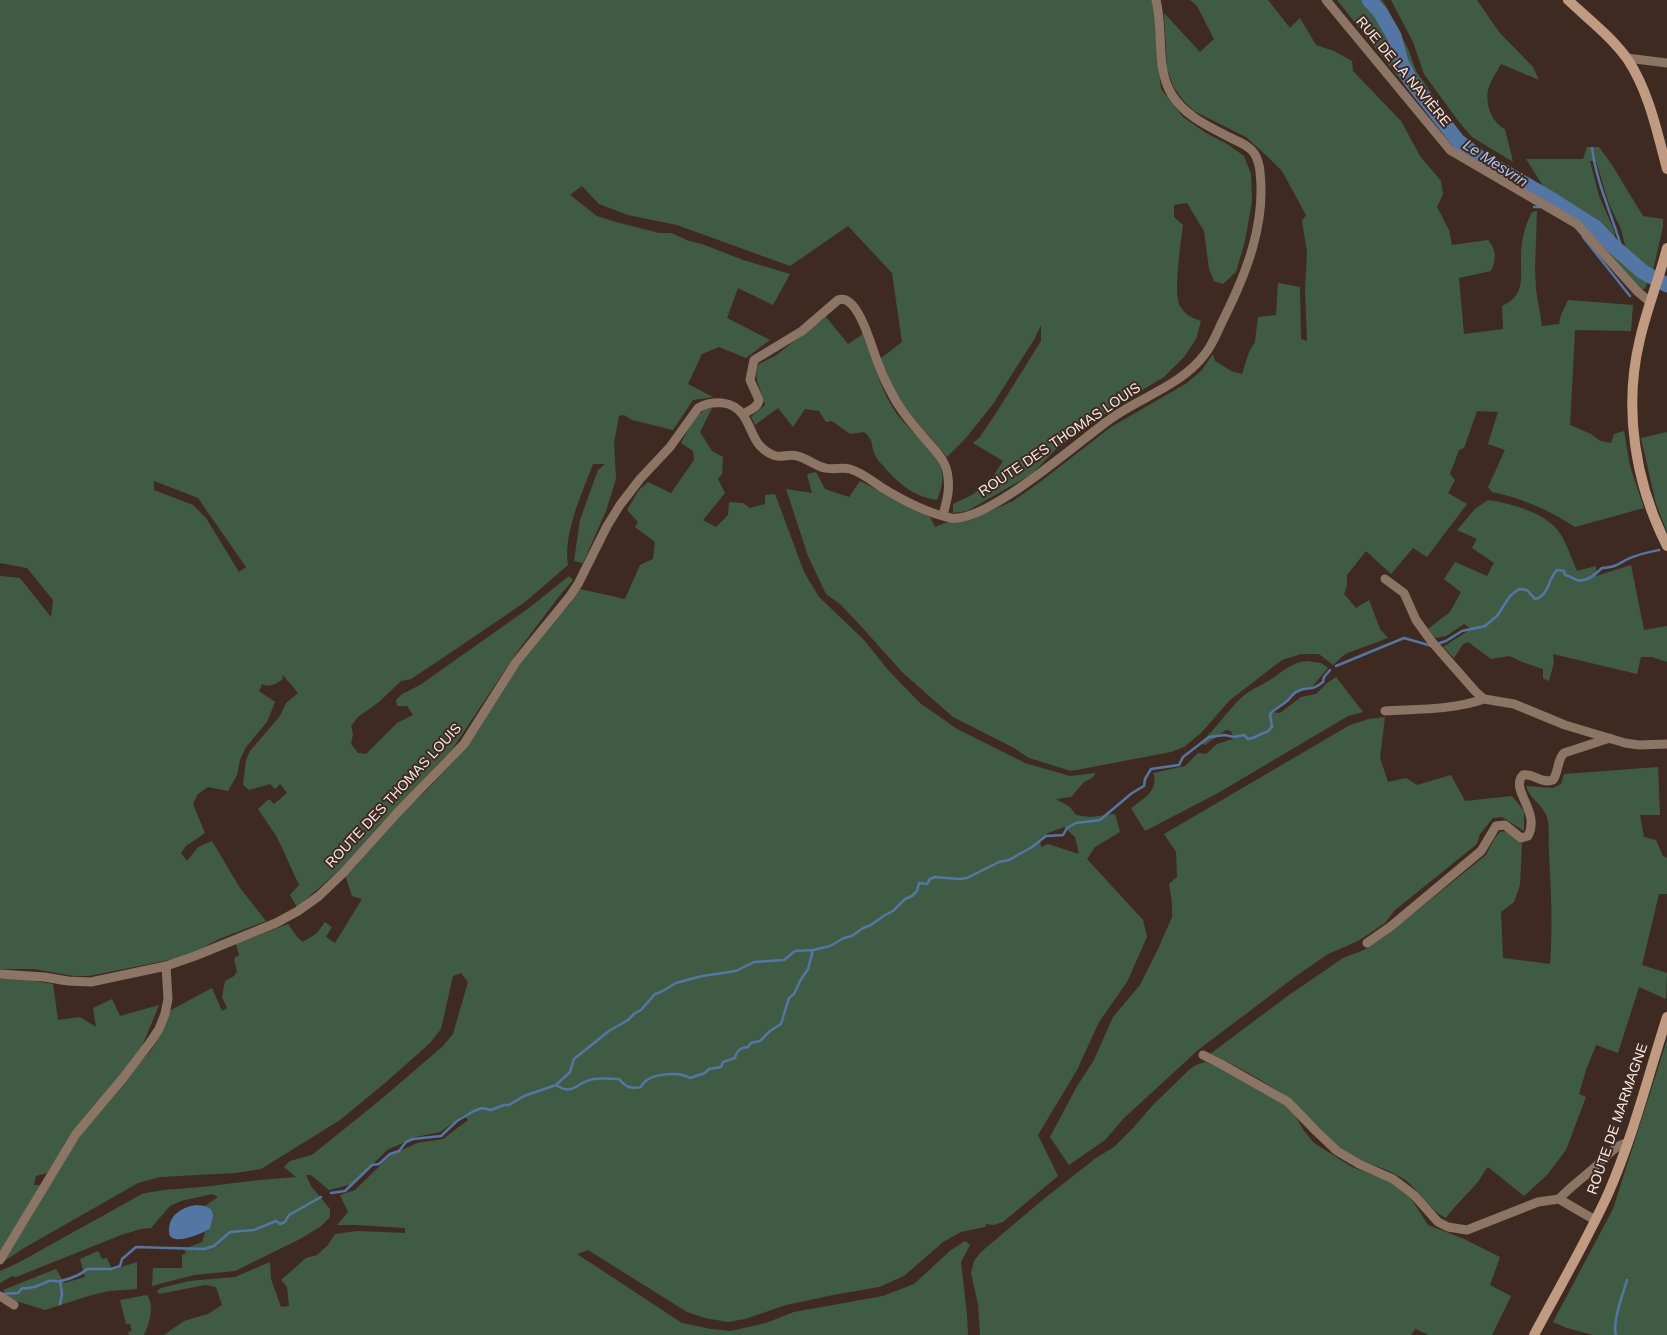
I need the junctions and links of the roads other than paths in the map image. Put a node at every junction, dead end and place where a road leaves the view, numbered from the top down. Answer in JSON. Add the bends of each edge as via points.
{"nodes":[{"id":1,"x":1156,"y":0,"type":"edge"},
{"id":2,"x":1326,"y":0,"type":"edge"},
{"id":3,"x":1568,"y":0,"type":"edge"},
{"id":4,"x":1627,"y":58,"type":"junction"},
{"id":5,"x":1667,"y":63,"type":"edge"},
{"id":6,"x":1667,"y":169,"type":"edge"},
{"id":7,"x":1667,"y":248,"type":"edge"},
{"id":8,"x":1650,"y":302,"type":"junction"},
{"id":9,"x":743,"y":414,"type":"junction"},
{"id":10,"x":943,"y":515,"type":"junction"},
{"id":11,"x":1667,"y":546,"type":"edge"},
{"id":12,"x":1386,"y":579,"type":"dead end"},
{"id":13,"x":1484,"y":700,"type":"junction"},
{"id":14,"x":1385,"y":711,"type":"dead end"},
{"id":15,"x":1610,"y":738,"type":"junction"},
{"id":16,"x":1667,"y":744,"type":"edge"},
{"id":17,"x":1367,"y":943,"type":"dead end"},
{"id":18,"x":166,"y":966,"type":"junction"},
{"id":19,"x":0,"y":974,"type":"edge"},
{"id":20,"x":1667,"y":1017,"type":"edge"},
{"id":21,"x":1203,"y":1055,"type":"dead end"},
{"id":22,"x":1627,"y":1143,"type":"junction"},
{"id":23,"x":1559,"y":1199,"type":"junction"},
{"id":24,"x":1595,"y":1220,"type":"junction"},
{"id":25,"x":0,"y":1260,"type":"edge"},
{"id":26,"x":0,"y":1296,"type":"edge"},
{"id":27,"x":14,"y":1305,"type":"dead end"},
{"id":28,"x":1534,"y":1335,"type":"edge"}],
"edges":[{"from":1,"to":10,"type":"street","name":"ROUTE DES THOMAS LOUIS","via":[[1162,60],[1172,95],[1198,121],[1254,153],[1260,170],[1256,235],[1236,294],[1207,351],[1180,378],[1110,419],[1046,470],[1005,497],[973,514],[953,518]]},
{"from":2,"to":8,"type":"street","name":"RUE DE LA NAVIÈRE","via":[[1450,150],[1577,224]]},
{"from":3,"to":4,"type":"main road"},
{"from":4,"to":5,"type":"street"},
{"from":4,"to":6,"type":"main road","via":[[1642,86]]},
{"from":7,"to":8,"type":"main road"},
{"from":8,"to":11,"type":"main road","via":[[1633,375],[1633,429],[1651,510]]},
{"from":9,"to":10,"type":"street","name":"ROUTE DES THOMAS LOUIS","via":[[755,440],[776,457],[794,455],[821,468],[852,469],[907,501]]},
{"from":9,"to":10,"type":"street","via":[[759,403],[750,380],[754,360],[802,331],[838,300],[847,300],[866,328],[882,375],[899,407],[945,464],[949,488]]},
{"from":9,"to":18,"type":"street","name":"ROUTE DES THOMAS LOUIS","via":[[721,402],[698,408],[670,447],[620,505],[574,590],[516,662],[464,744],[324,892],[273,924]]},
{"from":12,"to":13,"type":"street","via":[[1404,593],[1416,620],[1434,645]]},
{"from":13,"to":14,"type":"street","via":[[1451,707]]},
{"from":13,"to":15,"type":"street","via":[[1514,704]]},
{"from":15,"to":16,"type":"street","via":[[1639,745]]},
{"from":15,"to":17,"type":"street","via":[[1564,753],[1552,780],[1543,781],[1523,775],[1519,788],[1532,823],[1528,836],[1522,838],[1509,827],[1496,826],[1481,852]]},
{"from":18,"to":19,"type":"street","name":"ROUTE DES THOMAS LOUIS","via":[[85,982]]},
{"from":18,"to":25,"type":"street","via":[[168,999],[159,1029],[124,1078],[76,1134]]},
{"from":20,"to":22,"type":"main road","name":"ROUTE DE MARMAGNE"},
{"from":21,"to":23,"type":"street","via":[[1288,1102],[1338,1151],[1393,1179],[1414,1195],[1438,1222],[1448,1227],[1467,1230],[1538,1202]]},
{"from":22,"to":23,"type":"street","via":[[1616,1147]]},
{"from":22,"to":24,"type":"main road","name":"ROUTE DE MARMAGNE"},
{"from":23,"to":24,"type":"street"},
{"from":24,"to":28,"type":"main road","name":"ROUTE DE MARMAGNE"},
{"from":26,"to":27,"type":"street"}]}
